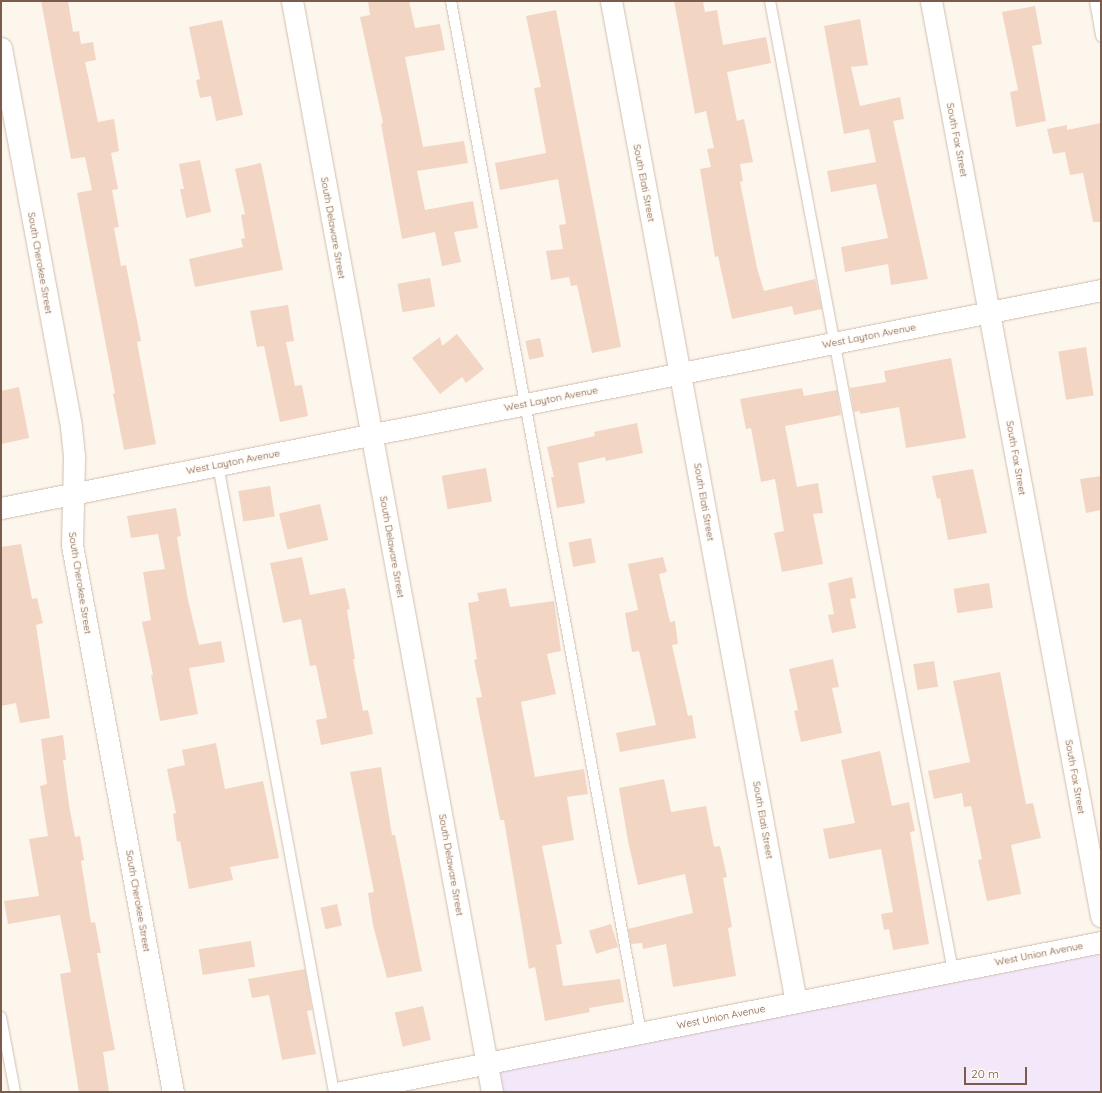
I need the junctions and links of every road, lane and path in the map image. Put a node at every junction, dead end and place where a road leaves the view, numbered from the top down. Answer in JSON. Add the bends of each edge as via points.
{"nodes":[{"id":1,"x":292,"y":1,"type":"edge"},
{"id":2,"x":451,"y":1,"type":"edge"},
{"id":3,"x":611,"y":1,"type":"edge"},
{"id":4,"x":770,"y":1,"type":"edge"},
{"id":5,"x":931,"y":1,"type":"edge"},
{"id":6,"x":1095,"y":1,"type":"edge"},
{"id":7,"x":1101,"y":36,"type":"edge"},
{"id":8,"x":1,"y":48,"type":"edge"},
{"id":9,"x":1101,"y":290,"type":"edge"},
{"id":10,"x":989,"y":312,"type":"junction"},
{"id":11,"x":835,"y":343,"type":"junction"},
{"id":12,"x":680,"y":373,"type":"junction"},
{"id":13,"x":526,"y":404,"type":"junction"},
{"id":14,"x":371,"y":434,"type":"junction"},
{"id":15,"x":218,"y":465,"type":"junction"},
{"id":16,"x":73,"y":493,"type":"junction"},
{"id":17,"x":1,"y":508,"type":"edge"},
{"id":18,"x":1101,"y":916,"type":"edge"},
{"id":19,"x":1101,"y":942,"type":"edge"},
{"id":20,"x":953,"y":971,"type":"junction"},
{"id":21,"x":796,"y":1002,"type":"junction"},
{"id":22,"x":1,"y":1017,"type":"edge"},
{"id":23,"x":641,"y":1033,"type":"junction"},
{"id":24,"x":487,"y":1063,"type":"junction"},
{"id":25,"x":15,"y":1092,"type":"edge"},
{"id":26,"x":173,"y":1092,"type":"edge"},
{"id":27,"x":334,"y":1092,"type":"edge"},
{"id":28,"x":341,"y":1092,"type":"edge"},
{"id":29,"x":492,"y":1092,"type":"edge"}],
"edges":[{"from":1,"to":14,"type":"street","name":"South Delaware Street"},
{"from":2,"to":13,"type":"lane"},
{"from":3,"to":12,"type":"street","name":"South Elati Street"},
{"from":4,"to":11,"type":"lane"},
{"from":5,"to":10,"type":"street","name":"South Fox Street"},
{"from":6,"to":7,"type":"lane"},
{"from":8,"to":16,"type":"street","name":"South Cherokee Street","via":[[70,427],[74,458]]},
{"from":9,"to":10,"type":"street","name":"West Layton Avenue"},
{"from":10,"to":11,"type":"street","name":"West Layton Avenue"},
{"from":10,"to":18,"type":"street","name":"South Fox Street"},
{"from":11,"to":12,"type":"street","name":"West Layton Avenue"},
{"from":11,"to":20,"type":"lane"},
{"from":12,"to":13,"type":"street","name":"West Layton Avenue"},
{"from":12,"to":21,"type":"street","name":"South Elati Street"},
{"from":13,"to":14,"type":"street","name":"West Layton Avenue"},
{"from":13,"to":23,"type":"lane"},
{"from":14,"to":15,"type":"street","name":"West Layton Avenue"},
{"from":14,"to":24,"type":"street","name":"South Delaware Street"},
{"from":15,"to":16,"type":"street","name":"West Layton Avenue"},
{"from":15,"to":27,"type":"lane"},
{"from":16,"to":17,"type":"street","name":"West Layton Avenue"},
{"from":16,"to":26,"type":"street","name":"South Cherokee Street","via":[[72,545]]},
{"from":19,"to":20,"type":"street","name":"West Union Avenue"},
{"from":20,"to":21,"type":"street","name":"West Union Avenue"},
{"from":21,"to":23,"type":"street","name":"West Union Avenue"},
{"from":22,"to":25,"type":"lane"},
{"from":23,"to":24,"type":"street","name":"West Union Avenue"},
{"from":24,"to":28,"type":"street","name":"West Union Avenue"},
{"from":24,"to":29,"type":"street","name":"South Delaware Street"}]}
